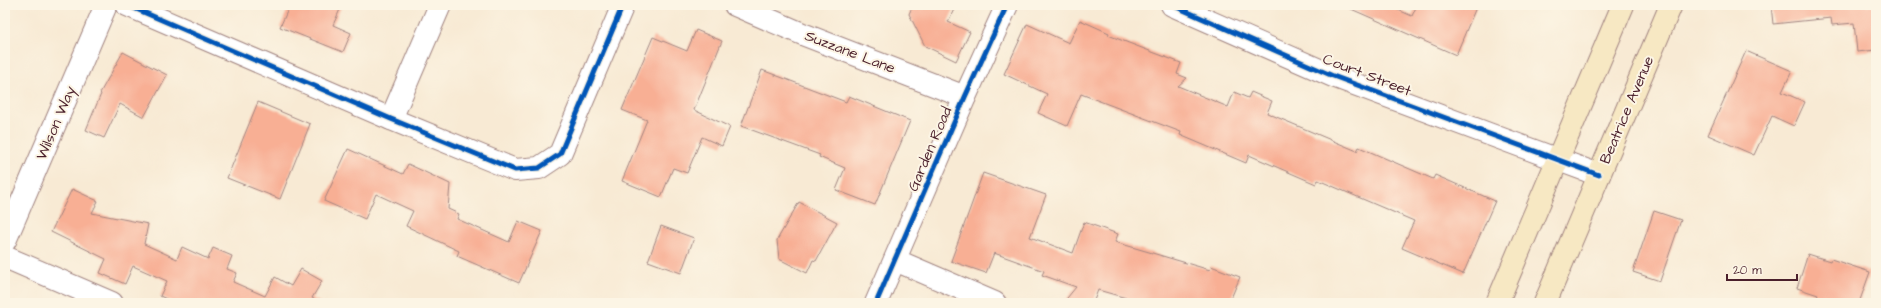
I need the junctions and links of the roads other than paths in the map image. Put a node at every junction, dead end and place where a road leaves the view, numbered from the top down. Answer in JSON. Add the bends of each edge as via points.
{"nodes":[{"id":1,"x":106,"y":5,"type":"edge"},
{"id":2,"x":127,"y":5,"type":"edge"},
{"id":3,"x":440,"y":5,"type":"edge"},
{"id":4,"x":623,"y":5,"type":"edge"},
{"id":5,"x":735,"y":5,"type":"edge"},
{"id":6,"x":1007,"y":5,"type":"edge"},
{"id":7,"x":1172,"y":5,"type":"edge"},
{"id":8,"x":1622,"y":5,"type":"edge"},
{"id":9,"x":1671,"y":5,"type":"edge"},
{"id":10,"x":965,"y":97,"type":"junction"},
{"id":11,"x":391,"y":119,"type":"junction"},
{"id":12,"x":1557,"y":160,"type":"junction"},
{"id":13,"x":1599,"y":175,"type":"junction"},
{"id":14,"x":5,"y":240,"type":"edge"},
{"id":15,"x":5,"y":257,"type":"edge"},
{"id":16,"x":895,"y":260,"type":"junction"},
{"id":17,"x":112,"y":303,"type":"edge"},
{"id":18,"x":876,"y":303,"type":"edge"},
{"id":19,"x":994,"y":303,"type":"edge"},
{"id":20,"x":1497,"y":303,"type":"edge"},
{"id":21,"x":1545,"y":303,"type":"edge"}],
"edges":[{"from":1,"to":14,"type":"street","name":"Wilson Way"},
{"from":2,"to":11,"type":"street"},
{"from":3,"to":11,"type":"street"},
{"from":4,"to":11,"type":"street","via":[[560,154],[539,168],[515,170]]},
{"from":5,"to":10,"type":"street","name":"Suzzane Lane"},
{"from":6,"to":10,"type":"street","name":"Garden Road"},
{"from":7,"to":12,"type":"street","name":"Court Street","via":[[1333,76]]},
{"from":8,"to":12,"type":"main road"},
{"from":9,"to":13,"type":"main road","name":"Beatrice Avenue"},
{"from":10,"to":16,"type":"street","name":"Garden Road"},
{"from":12,"to":13,"type":"street","name":"Court Street"},
{"from":12,"to":20,"type":"main road"},
{"from":13,"to":21,"type":"main road","name":"Beatrice Avenue"},
{"from":15,"to":17,"type":"street"},
{"from":16,"to":18,"type":"street","name":"Garden Road"},
{"from":16,"to":19,"type":"street"}]}
